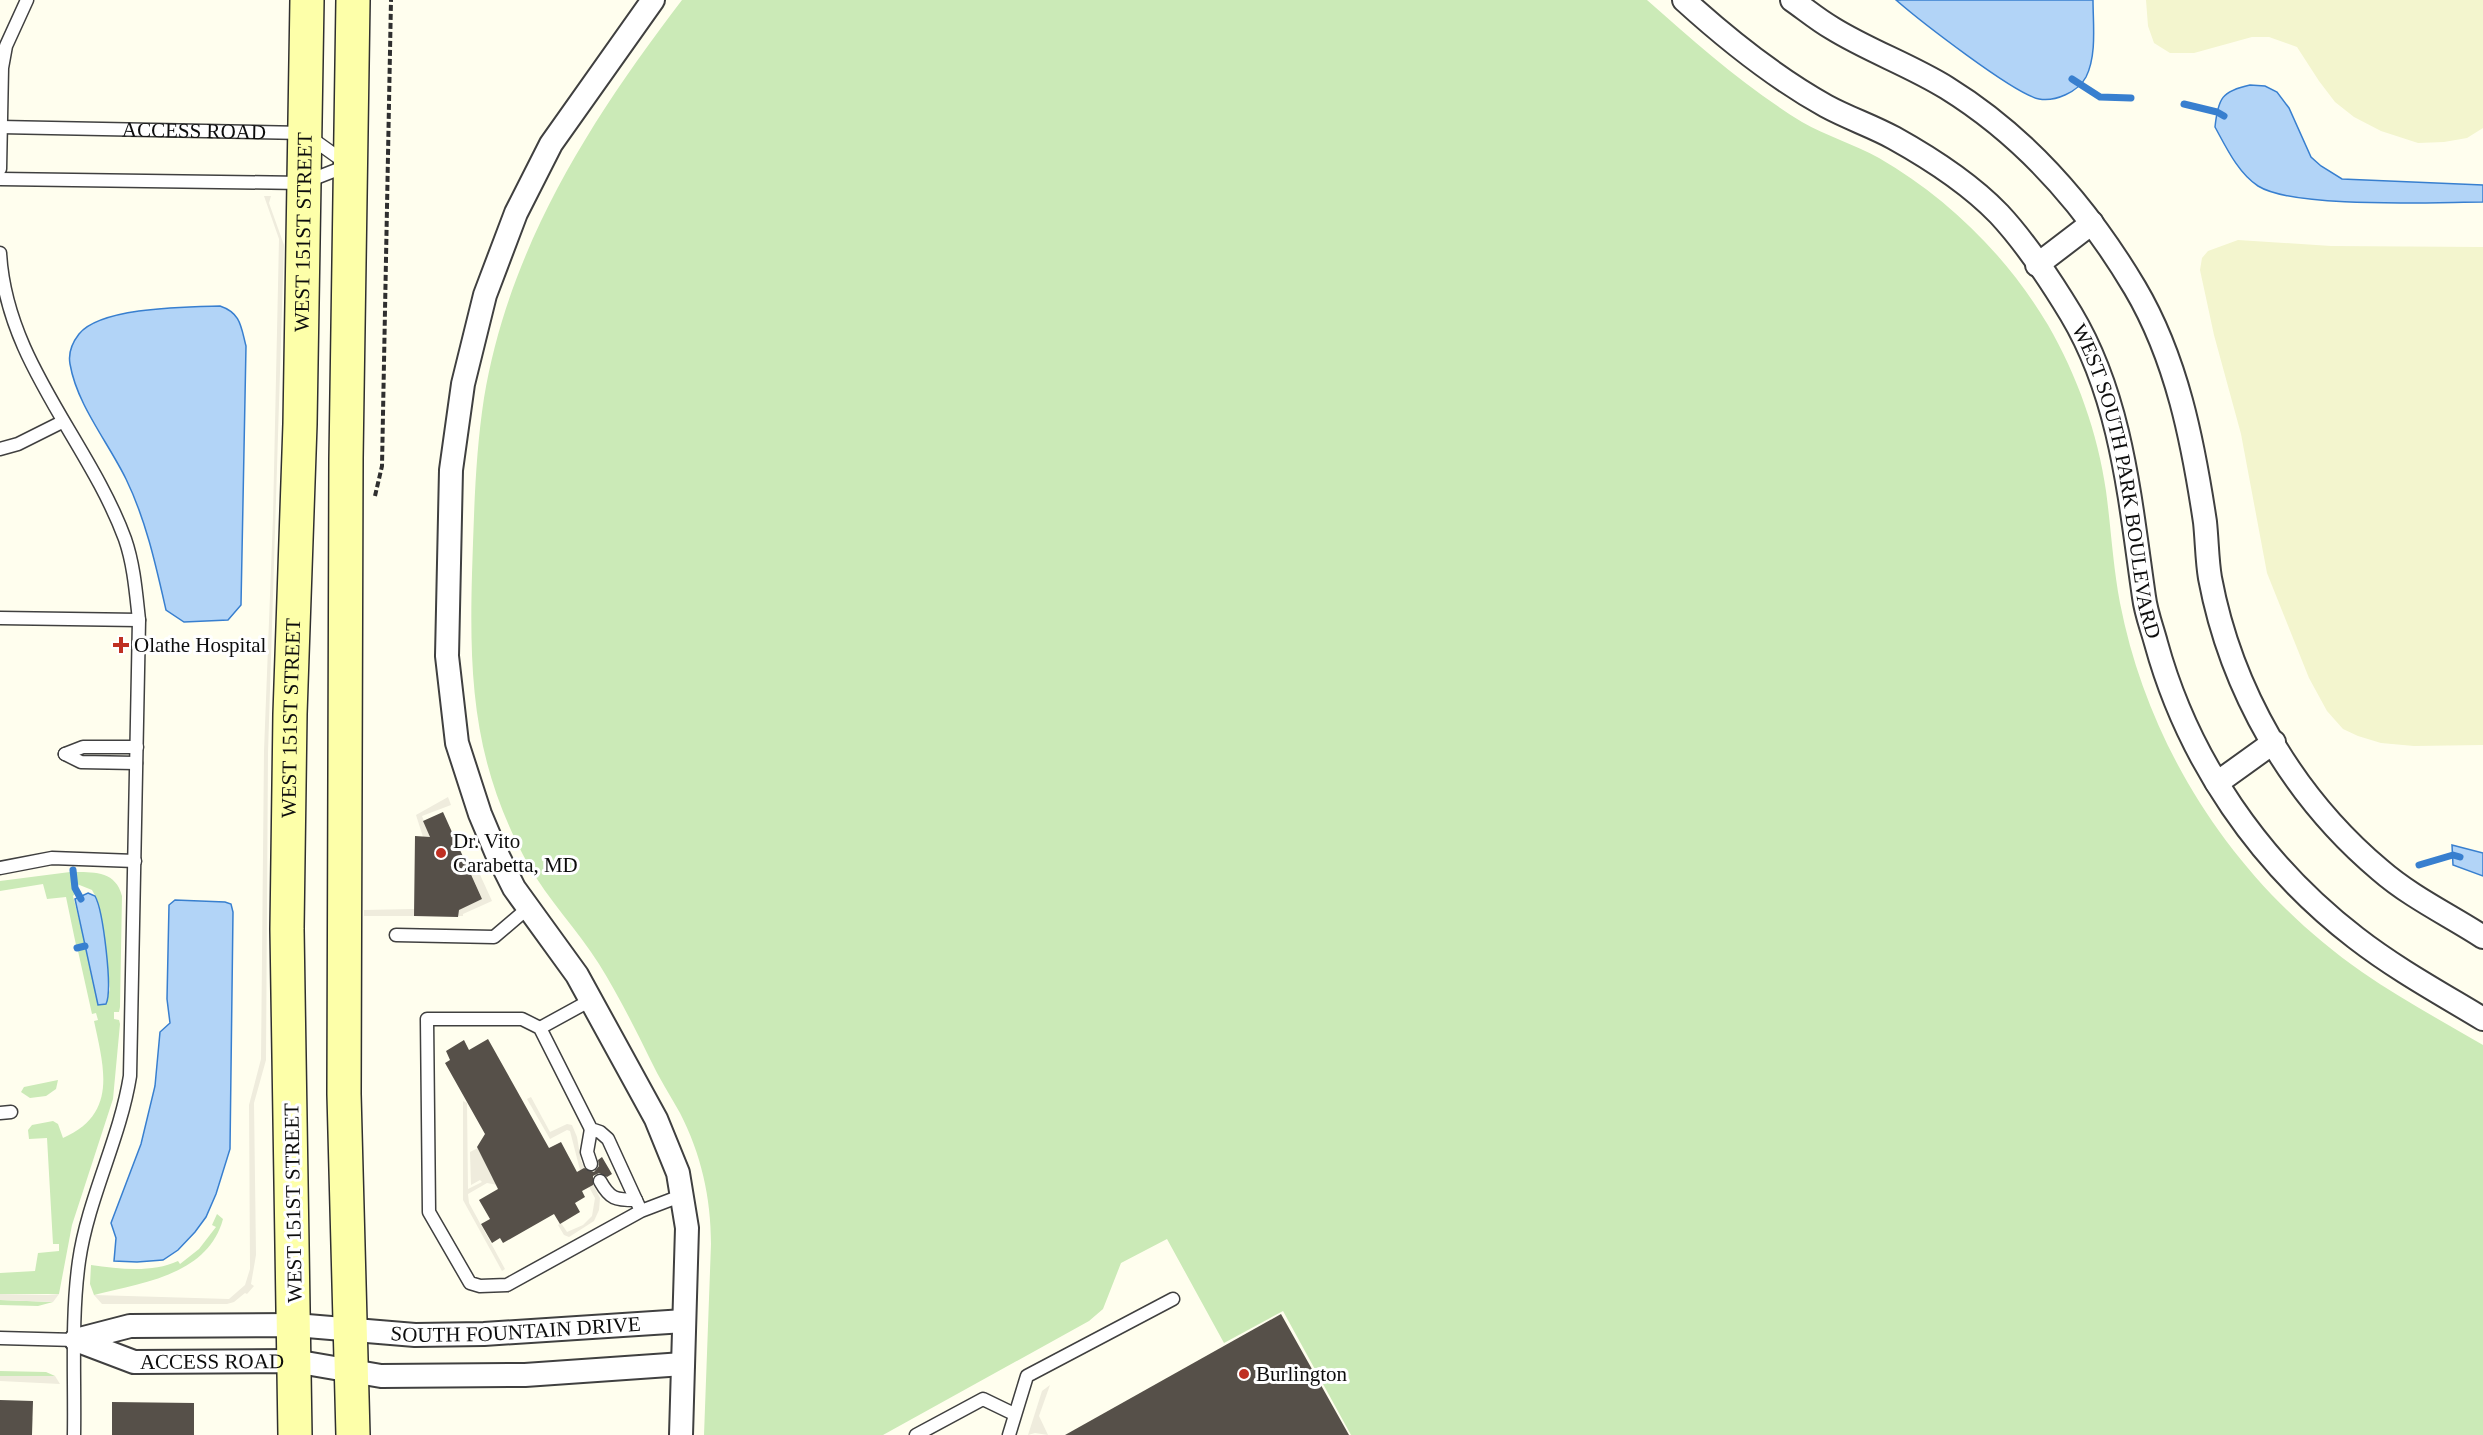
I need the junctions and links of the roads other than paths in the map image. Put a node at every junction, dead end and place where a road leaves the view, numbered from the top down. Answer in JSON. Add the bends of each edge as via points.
{"nodes":[{"id":1,"x":27,"y":0,"type":"edge"},
{"id":2,"x":307,"y":0,"type":"edge"},
{"id":3,"x":353,"y":0,"type":"edge"},
{"id":4,"x":653,"y":0,"type":"edge"},
{"id":5,"x":1684,"y":0,"type":"edge"},
{"id":6,"x":1792,"y":0,"type":"edge"},
{"id":7,"x":1,"y":67,"type":"edge"},
{"id":8,"x":1,"y":127,"type":"edge"},
{"id":9,"x":304,"y":133,"type":"junction"},
{"id":10,"x":349,"y":165,"type":"junction"},
{"id":11,"x":0,"y":170,"type":"edge"},
{"id":12,"x":0,"y":178,"type":"edge"},
{"id":13,"x":303,"y":183,"type":"junction"},
{"id":14,"x":2092,"y":223,"type":"junction"},
{"id":15,"x":0,"y":253,"type":"edge"},
{"id":16,"x":2037,"y":265,"type":"junction"},
{"id":17,"x":62,"y":422,"type":"junction"},
{"id":18,"x":0,"y":449,"type":"edge"},
{"id":19,"x":0,"y":618,"type":"edge"},
{"id":20,"x":139,"y":620,"type":"junction"},
{"id":21,"x":2274,"y":742,"type":"junction"},
{"id":22,"x":137,"y":747,"type":"junction"},
{"id":23,"x":136,"y":763,"type":"junction"},
{"id":24,"x":2217,"y":783,"type":"junction"},
{"id":25,"x":135,"y":861,"type":"junction"},
{"id":26,"x":0,"y":868,"type":"edge"},
{"id":27,"x":528,"y":908,"type":"junction"},
{"id":28,"x":396,"y":936,"type":"dead end"},
{"id":29,"x":2483,"y":937,"type":"edge"},
{"id":30,"x":591,"y":1000,"type":"junction"},
{"id":31,"x":2483,"y":1018,"type":"edge"},
{"id":32,"x":540,"y":1028,"type":"junction"},
{"id":33,"x":591,"y":1129,"type":"junction"},
{"id":34,"x":591,"y":1164,"type":"dead end"},
{"id":35,"x":600,"y":1181,"type":"dead end"},
{"id":36,"x":683,"y":1195,"type":"junction"},
{"id":37,"x":638,"y":1206,"type":"junction"},
{"id":38,"x":1173,"y":1299,"type":"dead end"},
{"id":39,"x":684,"y":1322,"type":"junction"},
{"id":40,"x":295,"y":1325,"type":"junction"},
{"id":41,"x":348,"y":1330,"type":"junction"},
{"id":42,"x":0,"y":1338,"type":"edge"},
{"id":43,"x":76,"y":1340,"type":"junction"},
{"id":44,"x":294,"y":1361,"type":"junction"},
{"id":45,"x":683,"y":1364,"type":"junction"},
{"id":46,"x":350,"y":1373,"type":"junction"},
{"id":47,"x":1014,"y":1414,"type":"junction"},
{"id":48,"x":74,"y":1435,"type":"edge"},
{"id":49,"x":295,"y":1435,"type":"edge"},
{"id":50,"x":352,"y":1435,"type":"edge"},
{"id":51,"x":681,"y":1435,"type":"edge"},
{"id":52,"x":916,"y":1435,"type":"edge"},
{"id":53,"x":1009,"y":1435,"type":"edge"}],
"edges":[{"from":1,"to":7,"type":"lane"},
{"from":2,"to":9,"type":"main road","name":"WEST 151ST STREET"},
{"from":3,"to":10,"type":"main road"},
{"from":4,"to":27,"type":"street","via":[[551,144],[516,213],[472,341],[456,426],[447,562],[447,644],[457,743],[480,814],[514,888]]},
{"from":5,"to":16,"type":"street","name":"WEST SOUTH PARK BOULEVARD","via":[[1727,40],[1782,79],[1827,106],[1895,138],[1959,180],[1999,214]]},
{"from":6,"to":14,"type":"street","via":[[1832,28],[1948,88],[2063,186]]},
{"from":7,"to":8,"type":"lane"},
{"from":8,"to":9,"type":"lane","name":"ACCESS ROAD"},
{"from":8,"to":11,"type":"lane"},
{"from":9,"to":10,"type":"lane"},
{"from":9,"to":13,"type":"main road","name":"WEST 151ST STREET"},
{"from":10,"to":13,"type":"lane"},
{"from":10,"to":41,"type":"main road","via":[[344,1012]]},
{"from":12,"to":13,"type":"lane"},
{"from":13,"to":40,"type":"main road","name":"WEST 151ST STREET","via":[[287,917]]},
{"from":14,"to":16,"type":"street"},
{"from":14,"to":21,"type":"street","via":[[2137,291],[2170,366],[2193,450],[2218,614],[2252,708]]},
{"from":15,"to":17,"type":"lane","via":[[1,275],[16,332]]},
{"from":16,"to":24,"type":"street","name":"WEST SOUTH PARK BOULEVARD","via":[[2072,316],[2099,371],[2134,511],[2144,601],[2164,672],[2192,742]]},
{"from":17,"to":18,"type":"lane"},
{"from":17,"to":20,"type":"lane","via":[[113,511],[125,541]]},
{"from":19,"to":20,"type":"lane"},
{"from":20,"to":22,"type":"lane"},
{"from":21,"to":24,"type":"street"},
{"from":21,"to":29,"type":"street","via":[[2296,780],[2323,814],[2380,871]]},
{"from":22,"to":23,"type":"lane"},
{"from":22,"to":23,"type":"lane","via":[[82,747],[65,754],[81,762]]},
{"from":23,"to":25,"type":"lane"},
{"from":24,"to":31,"type":"street","name":"WEST SOUTH PARK BOULEVARD","via":[[2265,850],[2315,902],[2356,938]]},
{"from":25,"to":26,"type":"lane","via":[[52,858]]},
{"from":25,"to":43,"type":"lane","via":[[130,1076],[126,1105],[79,1260]]},
{"from":27,"to":28,"type":"lane","via":[[494,937]]},
{"from":27,"to":30,"type":"street"},
{"from":30,"to":32,"type":"lane"},
{"from":30,"to":36,"type":"street","via":[[656,1119]]},
{"from":32,"to":33,"type":"lane"},
{"from":32,"to":37,"type":"lane","via":[[522,1019],[427,1019],[429,1212],[470,1282],[492,1287],[521,1279]]},
{"from":33,"to":34,"type":"lane","via":[[587,1152]]},
{"from":33,"to":37,"type":"lane","via":[[608,1139]]},
{"from":35,"to":37,"type":"lane","via":[[609,1197]]},
{"from":36,"to":37,"type":"lane"},
{"from":36,"to":39,"type":"street","via":[[687,1228]]},
{"from":38,"to":47,"type":"lane","via":[[1027,1376]]},
{"from":39,"to":41,"type":"street","name":"SOUTH FOUNTAIN DRIVE","via":[[484,1334],[415,1335]]},
{"from":39,"to":45,"type":"street"},
{"from":40,"to":41,"type":"street","name":"ACCESS ROAD"},
{"from":40,"to":43,"type":"street","name":"ACCESS ROAD","via":[[130,1326]]},
{"from":40,"to":44,"type":"main road","name":"WEST 151ST STREET"},
{"from":41,"to":46,"type":"main road"},
{"from":42,"to":43,"type":"lane","name":"ACCESS ROAD"},
{"from":43,"to":44,"type":"street","name":"ACCESS ROAD","via":[[134,1362]]},
{"from":43,"to":48,"type":"lane"},
{"from":44,"to":46,"type":"street","name":"ACCESS ROAD"},
{"from":44,"to":49,"type":"main road","name":"WEST 151ST STREET"},
{"from":45,"to":46,"type":"street","name":"SOUTH FOUNTAIN DRIVE","via":[[514,1375],[392,1377]]},
{"from":45,"to":51,"type":"street"},
{"from":46,"to":50,"type":"main road"},
{"from":47,"to":52,"type":"lane","via":[[983,1399]]},
{"from":47,"to":53,"type":"lane"}]}
